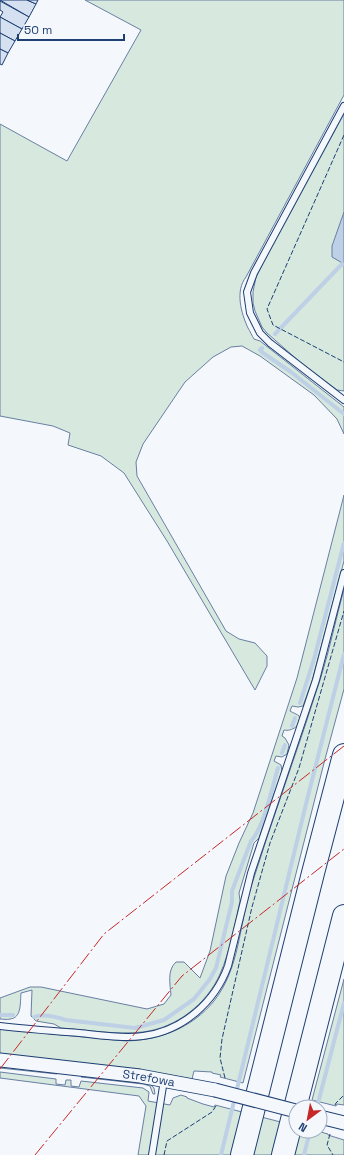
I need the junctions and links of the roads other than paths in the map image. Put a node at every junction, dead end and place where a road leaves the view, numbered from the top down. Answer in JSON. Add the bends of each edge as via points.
{"nodes":[{"id":1,"x":344,"y":106,"type":"edge"},
{"id":2,"x":344,"y":400,"type":"edge"},
{"id":3,"x":344,"y":573,"type":"edge"},
{"id":4,"x":344,"y":755,"type":"edge"},
{"id":5,"x":344,"y":916,"type":"edge"},
{"id":6,"x":0,"y":1026,"type":"edge"},
{"id":7,"x":0,"y":1060,"type":"edge"},
{"id":8,"x":164,"y":1080,"type":"junction"},
{"id":9,"x":288,"y":1109,"type":"edge"},
{"id":10,"x":328,"y":1119,"type":"edge"},
{"id":11,"x":340,"y":1122,"type":"edge"},
{"id":12,"x":152,"y":1155,"type":"edge"},
{"id":13,"x":242,"y":1155,"type":"edge"},
{"id":14,"x":283,"y":1155,"type":"edge"}],
"edges":[{"from":1,"to":2,"type":"lane","via":[[254,273],[248,292],[250,312],[260,333]]},
{"from":3,"to":6,"type":"lane","via":[[316,680],[251,873],[228,966],[213,995],[194,1015],[179,1025],[144,1036],[120,1037]]},
{"from":4,"to":13,"type":"highway"},
{"from":5,"to":14,"type":"highway"},
{"from":7,"to":8,"type":"street","name":"Strefowa"},
{"from":8,"to":9,"type":"street","name":"Strefowa","bridge":true},
{"from":8,"to":12,"type":"lane"},
{"from":10,"to":11,"type":"street"}]}
